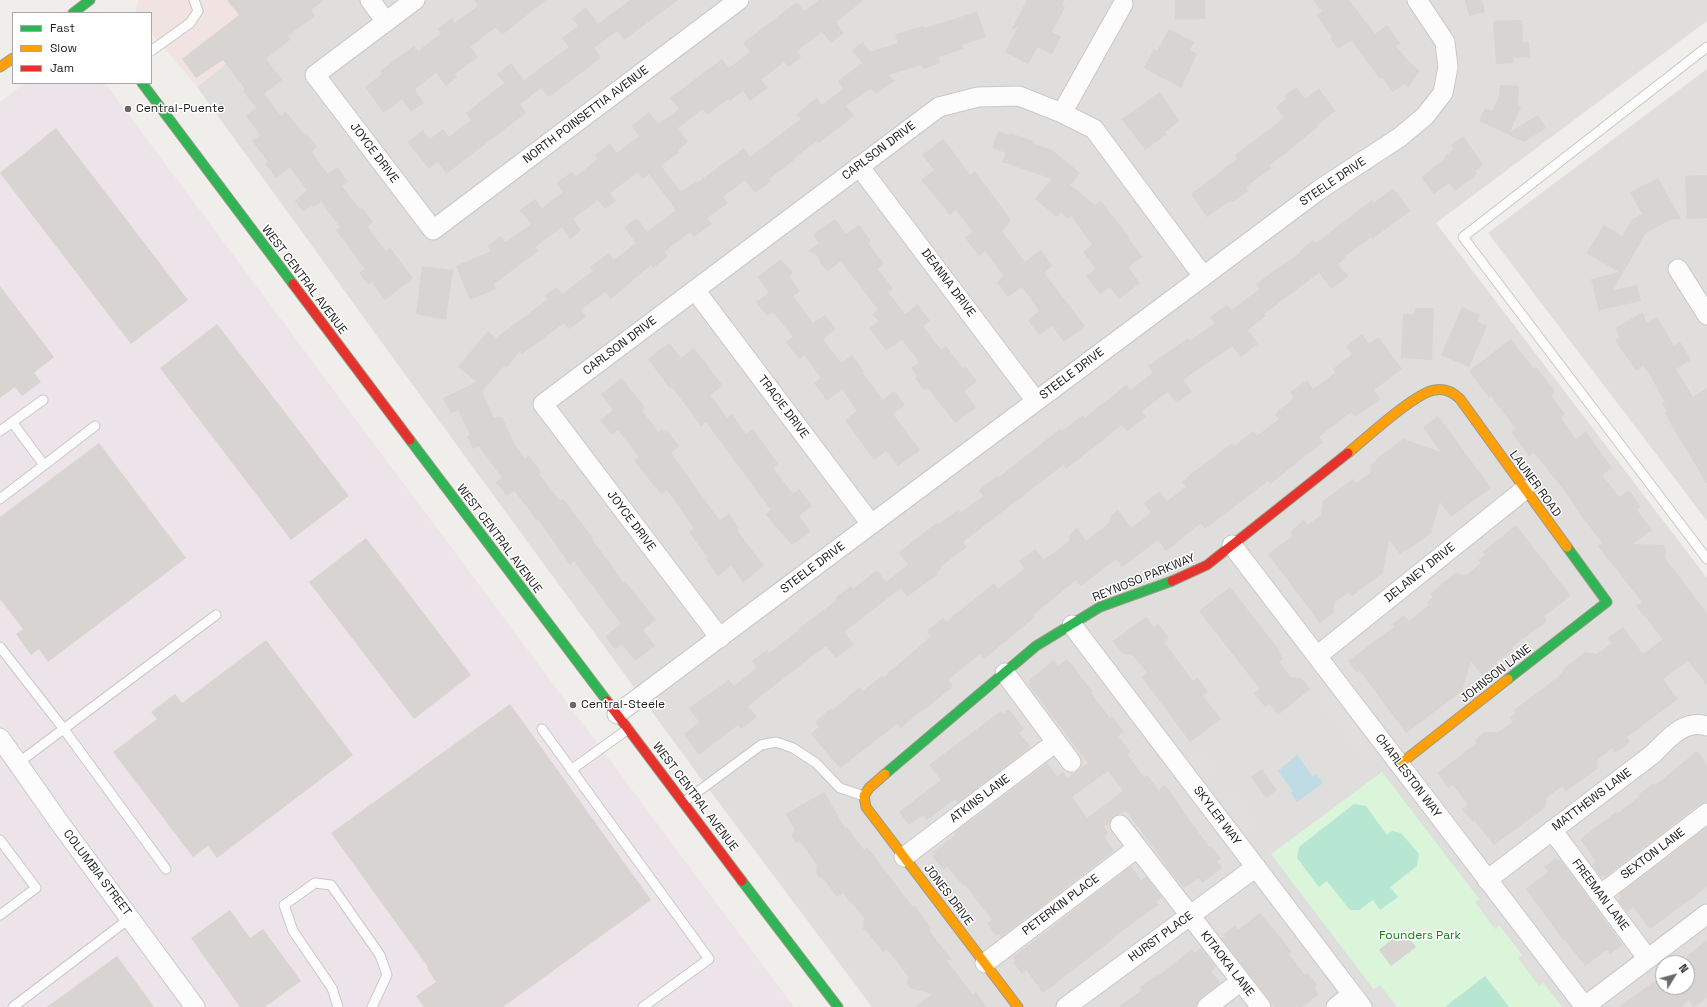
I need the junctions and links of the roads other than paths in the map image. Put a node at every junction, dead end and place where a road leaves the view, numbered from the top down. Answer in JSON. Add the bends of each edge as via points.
{"nodes":[{"id":1,"x":194,"y":0,"type":"edge"},
{"id":2,"x":370,"y":0,"type":"edge"},
{"id":3,"x":416,"y":0,"type":"edge"},
{"id":4,"x":739,"y":0,"type":"edge"},
{"id":5,"x":1418,"y":0,"type":"edge"},
{"id":6,"x":83,"y":1,"type":"edge"},
{"id":7,"x":1123,"y":4,"type":"dead end"},
{"id":8,"x":74,"y":12,"type":"edge"},
{"id":9,"x":89,"y":12,"type":"edge"},
{"id":10,"x":386,"y":22,"type":"junction"},
{"id":11,"x":1707,"y":47,"type":"edge"},
{"id":12,"x":152,"y":50,"type":"edge"},
{"id":13,"x":12,"y":59,"type":"edge"},
{"id":14,"x":0,"y":67,"type":"edge"},
{"id":15,"x":143,"y":84,"type":"edge"},
{"id":16,"x":1062,"y":113,"type":"junction"},
{"id":17,"x":859,"y":166,"type":"junction"},
{"id":18,"x":433,"y":230,"type":"joint"},
{"id":19,"x":1678,"y":269,"type":"dead end"},
{"id":20,"x":1203,"y":276,"type":"junction"},
{"id":21,"x":695,"y":290,"type":"junction"},
{"id":22,"x":1707,"y":315,"type":"edge"},
{"id":23,"x":1438,"y":388,"type":"joint"},
{"id":24,"x":43,"y":400,"type":"dead end"},
{"id":25,"x":1036,"y":401,"type":"junction"},
{"id":26,"x":543,"y":404,"type":"joint"},
{"id":27,"x":12,"y":422,"type":"junction"},
{"id":28,"x":95,"y":426,"type":"dead end"},
{"id":29,"x":0,"y":431,"type":"edge"},
{"id":30,"x":44,"y":465,"type":"junction"},
{"id":31,"x":1524,"y":490,"type":"junction"},
{"id":32,"x":0,"y":498,"type":"edge"},
{"id":33,"x":871,"y":524,"type":"junction"},
{"id":34,"x":1232,"y":545,"type":"junction"},
{"id":35,"x":1707,"y":559,"type":"edge"},
{"id":36,"x":1607,"y":602,"type":"joint"},
{"id":37,"x":216,"y":615,"type":"dead end"},
{"id":38,"x":1072,"y":625,"type":"junction"},
{"id":39,"x":720,"y":638,"type":"junction"},
{"id":40,"x":0,"y":647,"type":"edge"},
{"id":41,"x":1317,"y":656,"type":"junction"},
{"id":42,"x":1005,"y":673,"type":"junction"},
{"id":43,"x":622,"y":721,"type":"junction"},
{"id":44,"x":1703,"y":725,"type":"edge"},
{"id":45,"x":64,"y":728,"type":"junction"},
{"id":46,"x":542,"y":729,"type":"dead end"},
{"id":47,"x":0,"y":738,"type":"edge"},
{"id":48,"x":1056,"y":742,"type":"junction"},
{"id":49,"x":1071,"y":762,"type":"dead end"},
{"id":50,"x":18,"y":763,"type":"junction"},
{"id":51,"x":1400,"y":764,"type":"junction"},
{"id":52,"x":571,"y":770,"type":"junction"},
{"id":53,"x":864,"y":796,"type":"junction"},
{"id":54,"x":684,"y":802,"type":"junction"},
{"id":55,"x":1707,"y":813,"type":"edge"},
{"id":56,"x":1120,"y":825,"type":"dead end"},
{"id":57,"x":1552,"y":830,"type":"junction"},
{"id":58,"x":0,"y":840,"type":"edge"},
{"id":59,"x":1137,"y":848,"type":"junction"},
{"id":60,"x":904,"y":857,"type":"junction"},
{"id":61,"x":1256,"y":867,"type":"junction"},
{"id":62,"x":166,"y":869,"type":"dead end"},
{"id":63,"x":1488,"y":880,"type":"junction"},
{"id":64,"x":1600,"y":895,"type":"junction"},
{"id":65,"x":1707,"y":914,"type":"edge"},
{"id":66,"x":0,"y":915,"type":"edge"},
{"id":67,"x":1190,"y":916,"type":"junction"},
{"id":68,"x":130,"y":918,"type":"junction"},
{"id":69,"x":1648,"y":959,"type":"junction"},
{"id":70,"x":984,"y":963,"type":"junction"},
{"id":71,"x":1241,"y":981,"type":"junction"},
{"id":72,"x":1357,"y":1001,"type":"edge"},
{"id":73,"x":1070,"y":1006,"type":"edge"},
{"id":74,"x":12,"y":1007,"type":"edge"},
{"id":75,"x":195,"y":1007,"type":"edge"},
{"id":76,"x":338,"y":1007,"type":"edge"},
{"id":77,"x":372,"y":1007,"type":"edge"},
{"id":78,"x":643,"y":1007,"type":"edge"},
{"id":79,"x":838,"y":1007,"type":"edge"},
{"id":80,"x":1018,"y":1007,"type":"edge"},
{"id":81,"x":1206,"y":1007,"type":"edge"},
{"id":82,"x":1261,"y":1007,"type":"edge"},
{"id":83,"x":1336,"y":1007,"type":"edge"},
{"id":84,"x":1585,"y":1007,"type":"edge"}],
"edges":[{"from":1,"to":12,"type":"lane","via":[[198,11],[190,23]]},
{"from":2,"to":10,"type":"street"},
{"from":3,"to":10,"type":"street"},
{"from":4,"to":18,"type":"street","name":"NORTH POINSETTIA AVENUE"},
{"from":5,"to":20,"type":"street","name":"STEELE DRIVE","via":[[1445,42],[1448,67],[1443,93],[1425,116],[1400,137],[1319,190]]},
{"from":6,"to":8,"type":"street"},
{"from":6,"to":9,"type":"street"},
{"from":7,"to":16,"type":"street"},
{"from":10,"to":18,"type":"street","name":"JOYCE DRIVE","via":[[315,75]]},
{"from":11,"to":35,"type":"lane","via":[[1463,236]]},
{"from":13,"to":14,"type":"street"},
{"from":15,"to":43,"type":"street","name":"WEST CENTRAL AVENUE"},
{"from":16,"to":17,"type":"street","name":"CARLSON DRIVE","via":[[1019,96],[978,97],[939,107]]},
{"from":16,"to":20,"type":"street","name":"CARLSON DRIVE","via":[[1094,129]]},
{"from":17,"to":21,"type":"street","name":"CARLSON DRIVE"},
{"from":17,"to":25,"type":"street","name":"DEANNA DRIVE"},
{"from":19,"to":22,"type":"street"},
{"from":20,"to":25,"type":"street","name":"STEELE DRIVE"},
{"from":21,"to":26,"type":"street","name":"CARLSON DRIVE"},
{"from":21,"to":33,"type":"street","name":"TRACIE DRIVE"},
{"from":23,"to":31,"type":"street","name":"LAUNER ROAD","via":[[1454,392]]},
{"from":23,"to":34,"type":"street","name":"REYNOSO PARKWAY","via":[[1420,395]]},
{"from":24,"to":27,"type":"lane"},
{"from":25,"to":33,"type":"street","name":"STEELE DRIVE"},
{"from":26,"to":39,"type":"street","name":"JOYCE DRIVE"},
{"from":27,"to":29,"type":"lane"},
{"from":27,"to":30,"type":"lane"},
{"from":28,"to":30,"type":"lane"},
{"from":30,"to":32,"type":"lane"},
{"from":31,"to":36,"type":"street","name":"LAUNER ROAD"},
{"from":31,"to":41,"type":"street","name":"DELANEY DRIVE"},
{"from":33,"to":39,"type":"street","name":"STEELE DRIVE"},
{"from":34,"to":38,"type":"street","name":"REYNOSO PARKWAY","via":[[1207,565],[1100,607]]},
{"from":34,"to":41,"type":"street","name":"CHARLESTON WAY"},
{"from":36,"to":51,"type":"street","name":"JOHNSON LANE"},
{"from":37,"to":45,"type":"lane"},
{"from":38,"to":42,"type":"street","name":"REYNOSO PARKWAY","via":[[1036,646]]},
{"from":38,"to":61,"type":"street","name":"SKYLER WAY"},
{"from":39,"to":43,"type":"street","name":"STEELE DRIVE"},
{"from":40,"to":45,"type":"lane"},
{"from":41,"to":51,"type":"street","name":"CHARLESTON WAY"},
{"from":42,"to":48,"type":"street"},
{"from":42,"to":53,"type":"street","name":"REYNOSO PARKWAY","via":[[886,772]]},
{"from":43,"to":52,"type":"lane"},
{"from":43,"to":54,"type":"street","name":"WEST CENTRAL AVENUE"},
{"from":44,"to":57,"type":"street","name":"MATTHEWS LANE","via":[[1677,731],[1653,754]]},
{"from":45,"to":50,"type":"lane"},
{"from":45,"to":62,"type":"lane"},
{"from":46,"to":52,"type":"lane"},
{"from":47,"to":50,"type":"street","name":"COLUMBIA STREET"},
{"from":48,"to":49,"type":"street"},
{"from":48,"to":60,"type":"street","name":"ATKINS LANE"},
{"from":50,"to":68,"type":"street","name":"COLUMBIA STREET"},
{"from":51,"to":63,"type":"street","name":"CHARLESTON WAY"},
{"from":52,"to":78,"type":"lane","via":[[709,959]]},
{"from":53,"to":54,"type":"lane","via":[[840,788],[816,763],[793,748],[776,742],[761,745]]},
{"from":53,"to":60,"type":"street","name":"JONES DRIVE","via":[[866,807]]},
{"from":54,"to":79,"type":"street","name":"WEST CENTRAL AVENUE"},
{"from":55,"to":64,"type":"street","name":"SEXTON LANE"},
{"from":56,"to":59,"type":"street","name":"KITAOKA LANE"},
{"from":57,"to":63,"type":"street","name":"MATTHEWS LANE"},
{"from":57,"to":64,"type":"street","name":"FREEMAN LANE"},
{"from":58,"to":66,"type":"lane","via":[[36,888]]},
{"from":59,"to":67,"type":"street","name":"KITAOKA LANE"},
{"from":59,"to":70,"type":"street","name":"PETERKIN PLACE"},
{"from":60,"to":70,"type":"street","name":"JONES DRIVE"},
{"from":61,"to":67,"type":"street","name":"HURST PLACE"},
{"from":61,"to":72,"type":"street","name":"SKYLER WAY"},
{"from":63,"to":84,"type":"street","name":"CHARLESTON WAY"},
{"from":64,"to":69,"type":"street","name":"FREEMAN LANE"},
{"from":65,"to":69,"type":"street"},
{"from":67,"to":71,"type":"street","name":"KITAOKA LANE"},
{"from":67,"to":73,"type":"street","name":"HURST PLACE"},
{"from":68,"to":74,"type":"lane"},
{"from":68,"to":75,"type":"street","name":"COLUMBIA STREET"},
{"from":69,"to":84,"type":"street"},
{"from":70,"to":80,"type":"street","name":"JONES DRIVE"},
{"from":71,"to":81,"type":"street"},
{"from":71,"to":82,"type":"street","name":"KITAOKA LANE"},
{"from":72,"to":83,"type":"street"},
{"from":76,"to":77,"type":"lane","via":[[332,988],[293,931],[284,904],[315,882],[331,885],[380,955],[387,974]]}]}
